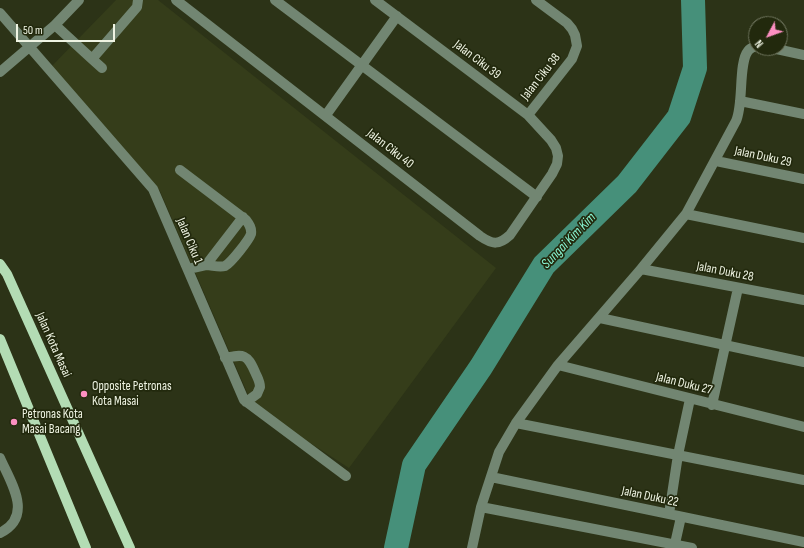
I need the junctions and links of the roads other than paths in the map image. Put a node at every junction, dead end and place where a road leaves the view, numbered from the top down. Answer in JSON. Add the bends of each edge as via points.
{"nodes":[{"id":1,"x":78,"y":0,"type":"edge"},
{"id":2,"x":138,"y":0,"type":"edge"},
{"id":3,"x":176,"y":0,"type":"edge"},
{"id":4,"x":275,"y":0,"type":"edge"},
{"id":5,"x":375,"y":0,"type":"edge"},
{"id":6,"x":536,"y":0,"type":"edge"},
{"id":7,"x":0,"y":13,"type":"edge"},
{"id":8,"x":397,"y":16,"type":"junction"},
{"id":9,"x":55,"y":25,"type":"junction"},
{"id":10,"x":30,"y":46,"type":"junction"},
{"id":11,"x":748,"y":52,"type":"edge"},
{"id":12,"x":788,"y":52,"type":"edge"},
{"id":13,"x":804,"y":55,"type":"edge"},
{"id":14,"x":92,"y":59,"type":"junction"},
{"id":15,"x":361,"y":65,"type":"junction"},
{"id":16,"x":102,"y":68,"type":"dead end"},
{"id":17,"x":0,"y":72,"type":"edge"},
{"id":18,"x":740,"y":101,"type":"junction"},
{"id":19,"x":804,"y":114,"type":"edge"},
{"id":20,"x":528,"y":115,"type":"junction"},
{"id":21,"x":326,"y":116,"type":"junction"},
{"id":22,"x":556,"y":148,"type":"joint"},
{"id":23,"x":716,"y":161,"type":"junction"},
{"id":24,"x":180,"y":170,"type":"dead end"},
{"id":25,"x":804,"y":178,"type":"edge"},
{"id":26,"x":537,"y":197,"type":"junction"},
{"id":27,"x":686,"y":214,"type":"junction"},
{"id":28,"x":243,"y":218,"type":"junction"},
{"id":29,"x":804,"y":238,"type":"edge"},
{"id":30,"x":0,"y":264,"type":"edge"},
{"id":31,"x":206,"y":265,"type":"junction"},
{"id":32,"x":188,"y":269,"type":"junction"},
{"id":33,"x":641,"y":269,"type":"junction"},
{"id":34,"x":738,"y":288,"type":"junction"},
{"id":35,"x":804,"y":300,"type":"edge"},
{"id":36,"x":600,"y":318,"type":"junction"},
{"id":37,"x":0,"y":339,"type":"edge"},
{"id":38,"x":725,"y":345,"type":"junction"},
{"id":39,"x":3,"y":356,"type":"edge"},
{"id":40,"x":225,"y":358,"type":"junction"},
{"id":41,"x":804,"y":362,"type":"edge"},
{"id":42,"x":558,"y":365,"type":"junction"},
{"id":43,"x":690,"y":399,"type":"junction"},
{"id":44,"x":246,"y":402,"type":"junction"},
{"id":45,"x":712,"y":405,"type":"junction"},
{"id":46,"x":516,"y":423,"type":"junction"},
{"id":47,"x":804,"y":427,"type":"edge"},
{"id":48,"x":678,"y":455,"type":"junction"},
{"id":49,"x":0,"y":458,"type":"edge"},
{"id":50,"x":3,"y":475,"type":"edge"},
{"id":51,"x":346,"y":476,"type":"dead end"},
{"id":52,"x":492,"y":477,"type":"junction"},
{"id":53,"x":804,"y":480,"type":"edge"},
{"id":54,"x":481,"y":507,"type":"junction"},
{"id":55,"x":668,"y":514,"type":"junction"},
{"id":56,"x":682,"y":517,"type":"junction"},
{"id":57,"x":0,"y":533,"type":"edge"},
{"id":58,"x":804,"y":542,"type":"edge"},
{"id":59,"x":674,"y":546,"type":"edge"},
{"id":60,"x":85,"y":548,"type":"edge"},
{"id":61,"x":130,"y":548,"type":"edge"},
{"id":62,"x":472,"y":548,"type":"edge"},
{"id":63,"x":692,"y":548,"type":"edge"}],
"edges":[{"from":1,"to":9,"type":"street"},
{"from":2,"to":14,"type":"street","via":[[137,7]]},
{"from":3,"to":21,"type":"street","name":"Jalan Ciku 40"},
{"from":4,"to":15,"type":"street"},
{"from":5,"to":8,"type":"street","name":"Jalan Ciku 39"},
{"from":6,"to":20,"type":"street","name":"Jalan Ciku 38","via":[[567,23],[575,35],[577,46],[572,58]]},
{"from":7,"to":10,"type":"street","name":"Jalan Ciku 1"},
{"from":8,"to":15,"type":"street"},
{"from":8,"to":20,"type":"street","name":"Jalan Ciku 39"},
{"from":9,"to":10,"type":"street"},
{"from":9,"to":14,"type":"street"},
{"from":10,"to":17,"type":"street"},
{"from":10,"to":32,"type":"street","name":"Jalan Ciku 1","via":[[153,189]]},
{"from":11,"to":18,"type":"street"},
{"from":12,"to":13,"type":"street"},
{"from":14,"to":16,"type":"street"},
{"from":15,"to":21,"type":"street"},
{"from":15,"to":26,"type":"street"},
{"from":18,"to":19,"type":"street"},
{"from":18,"to":23,"type":"street","via":[[738,118]]},
{"from":20,"to":22,"type":"street","name":"Jalan Ciku 39"},
{"from":21,"to":26,"type":"street","name":"Jalan Ciku 40","via":[[489,242],[504,241]]},
{"from":22,"to":26,"type":"street","name":"Jalan Ciku 40","via":[[557,164]]},
{"from":23,"to":25,"type":"street","name":"Jalan Duku 29"},
{"from":23,"to":27,"type":"street"},
{"from":24,"to":28,"type":"street"},
{"from":27,"to":29,"type":"street"},
{"from":27,"to":33,"type":"street"},
{"from":28,"to":31,"type":"street"},
{"from":28,"to":31,"type":"street","via":[[249,224],[251,234],[229,264]]},
{"from":30,"to":61,"type":"main road","name":"Jalan Kota Masai","via":[[7,274]]},
{"from":31,"to":32,"type":"street"},
{"from":32,"to":40,"type":"street","name":"Jalan Ciku 1"},
{"from":33,"to":34,"type":"street","name":"Jalan Duku 28"},
{"from":33,"to":36,"type":"street"},
{"from":34,"to":35,"type":"street","name":"Jalan Duku 28"},
{"from":34,"to":38,"type":"street"},
{"from":36,"to":38,"type":"street"},
{"from":36,"to":42,"type":"street"},
{"from":37,"to":39,"type":"main road"},
{"from":38,"to":41,"type":"street"},
{"from":38,"to":45,"type":"street"},
{"from":39,"to":60,"type":"main road"},
{"from":40,"to":44,"type":"street","name":"Jalan Ciku 1"},
{"from":40,"to":44,"type":"street","via":[[239,355],[250,362],[260,387],[257,394]]},
{"from":42,"to":43,"type":"street","name":"Jalan Duku 27"},
{"from":42,"to":46,"type":"street"},
{"from":43,"to":45,"type":"street","name":"Jalan Duku 27"},
{"from":43,"to":48,"type":"street"},
{"from":44,"to":51,"type":"street","name":"Jalan Ciku 1"},
{"from":45,"to":47,"type":"street","name":"Jalan Duku 27"},
{"from":46,"to":48,"type":"street"},
{"from":46,"to":52,"type":"street","via":[[500,449]]},
{"from":48,"to":53,"type":"street"},
{"from":48,"to":55,"type":"street"},
{"from":49,"to":50,"type":"street"},
{"from":50,"to":57,"type":"street","via":[[16,494],[18,504],[13,523]]},
{"from":52,"to":54,"type":"street"},
{"from":52,"to":55,"type":"street","name":"Jalan Duku 22"},
{"from":54,"to":59,"type":"street"},
{"from":54,"to":62,"type":"street"},
{"from":55,"to":56,"type":"street","name":"Jalan Duku 22"},
{"from":56,"to":58,"type":"street","name":"Jalan Duku 22"},
{"from":56,"to":59,"type":"street"},
{"from":59,"to":63,"type":"street"}]}
